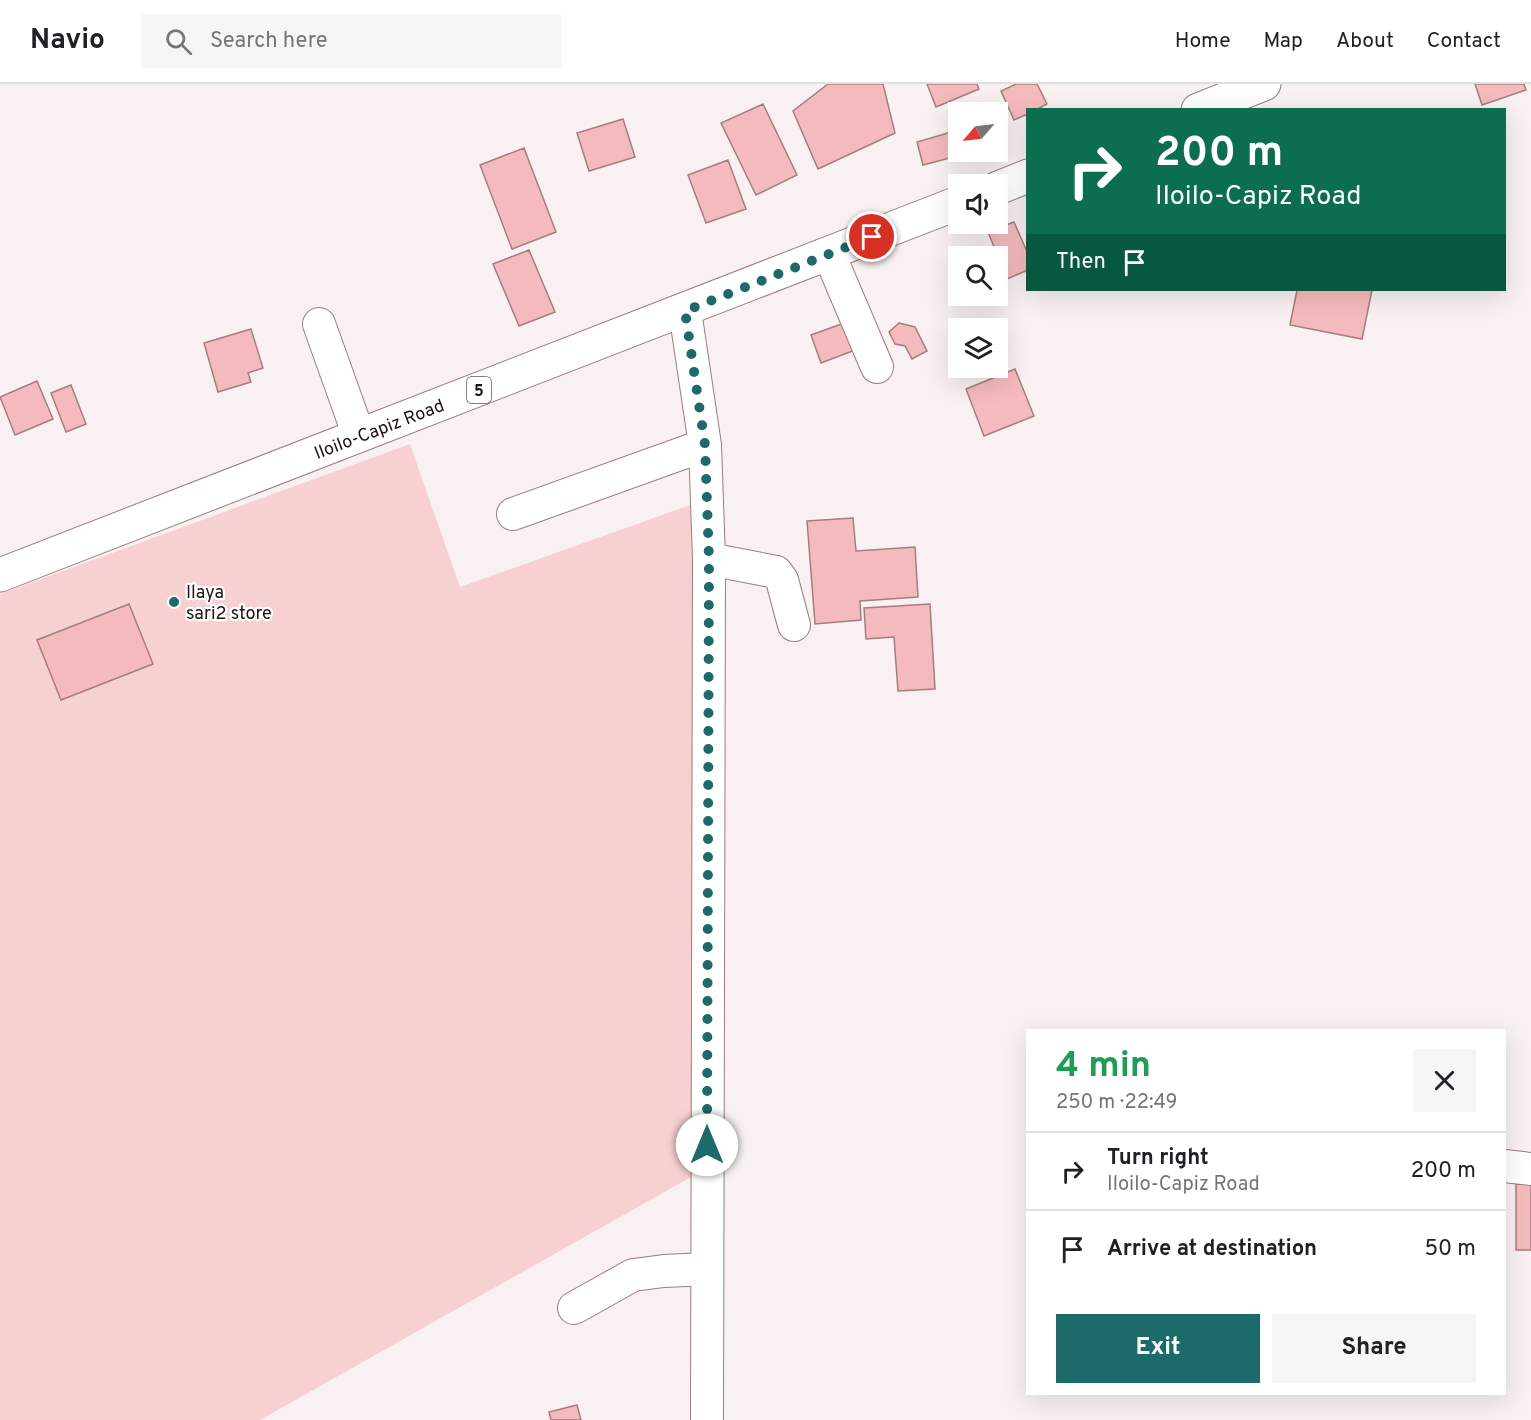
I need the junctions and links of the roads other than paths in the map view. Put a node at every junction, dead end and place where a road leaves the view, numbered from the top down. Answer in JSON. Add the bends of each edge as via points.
{"nodes":[{"id":1,"x":1264,"y":84,"type":"edge"},
{"id":2,"x":1203,"y":108,"type":"edge"},
{"id":3,"x":1026,"y":177,"type":"edge"},
{"id":4,"x":1008,"y":184,"type":"edge"},
{"id":5,"x":948,"y":208,"type":"edge"},
{"id":6,"x":829,"y":254,"type":"junction"},
{"id":7,"x":685,"y":311,"type":"junction"},
{"id":8,"x":319,"y":324,"type":"dead end"},
{"id":9,"x":877,"y":367,"type":"dead end"},
{"id":10,"x":359,"y":436,"type":"junction"},
{"id":11,"x":705,"y":445,"type":"junction"},
{"id":12,"x":513,"y":514,"type":"dead end"},
{"id":13,"x":709,"y":559,"type":"junction"},
{"id":14,"x":0,"y":576,"type":"edge"},
{"id":15,"x":794,"y":625,"type":"dead end"},
{"id":16,"x":1506,"y":1166,"type":"edge"},
{"id":17,"x":1531,"y":1169,"type":"edge"},
{"id":18,"x":706,"y":1269,"type":"junction"},
{"id":19,"x":574,"y":1308,"type":"dead end"},
{"id":20,"x":708,"y":1420,"type":"edge"}],
"edges":[{"from":1,"to":2,"type":"main road"},
{"from":3,"to":4,"type":"main road"},
{"from":5,"to":6,"type":"main road","name":"Iloilo-Capiz Road","number":"5"},
{"from":6,"to":7,"type":"main road","name":"Iloilo-Capiz Road","number":"5"},
{"from":6,"to":9,"type":"street"},
{"from":7,"to":10,"type":"main road","name":"Iloilo-Capiz Road","number":"5"},
{"from":7,"to":11,"type":"street"},
{"from":8,"to":10,"type":"street"},
{"from":10,"to":14,"type":"main road","name":"Iloilo-Capiz Road","number":"5"},
{"from":11,"to":12,"type":"street"},
{"from":11,"to":13,"type":"street"},
{"from":13,"to":15,"type":"street","via":[[776,572],[782,580]]},
{"from":13,"to":18,"type":"street"},
{"from":16,"to":17,"type":"street"},
{"from":18,"to":19,"type":"street","via":[[633,1275]]},
{"from":18,"to":20,"type":"street"}]}
